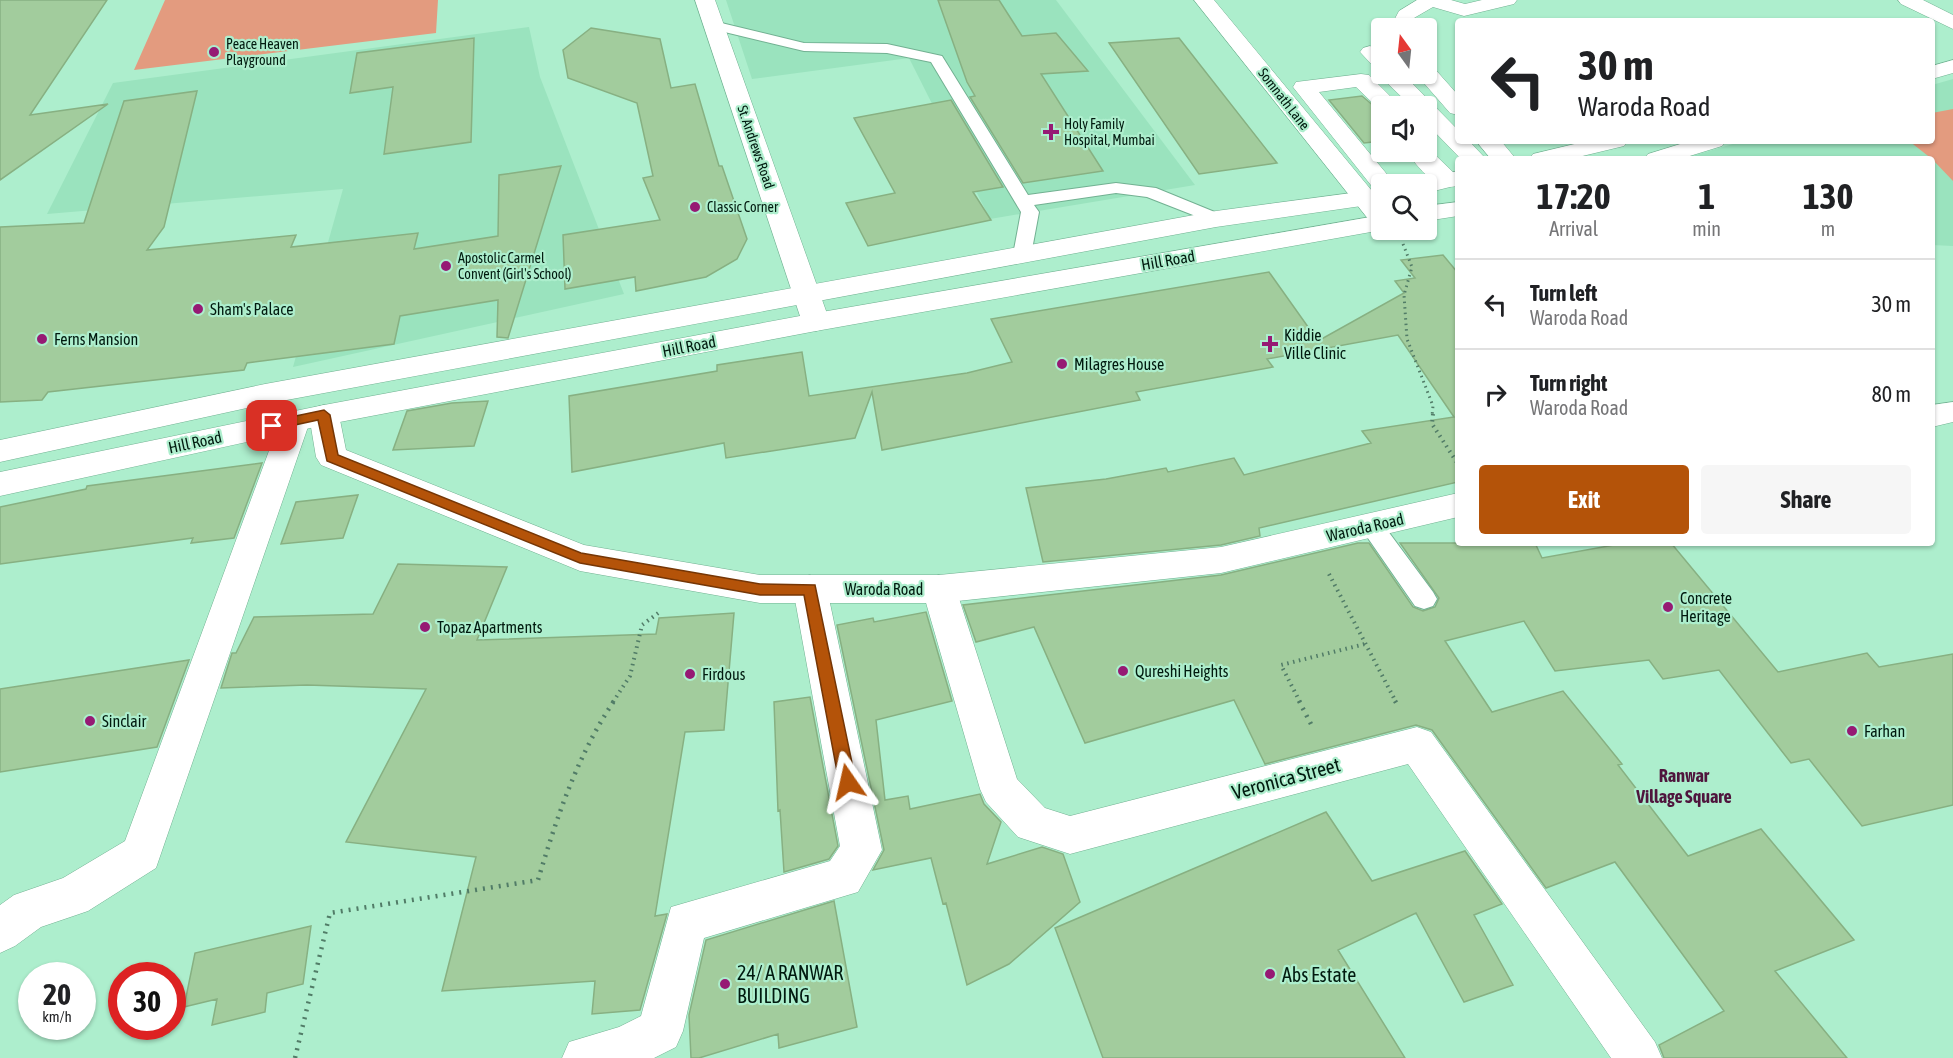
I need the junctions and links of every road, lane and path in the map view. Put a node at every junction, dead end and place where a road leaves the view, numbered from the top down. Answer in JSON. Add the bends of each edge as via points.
{"nodes":[{"id":1,"x":705,"y":0,"type":"edge"},
{"id":2,"x":1204,"y":0,"type":"edge"},
{"id":3,"x":1431,"y":0,"type":"edge"},
{"id":4,"x":1507,"y":0,"type":"edge"},
{"id":5,"x":1908,"y":0,"type":"edge"},
{"id":6,"x":1405,"y":18,"type":"edge"},
{"id":7,"x":1953,"y":23,"type":"edge"},
{"id":8,"x":713,"y":26,"type":"junction"},
{"id":9,"x":1953,"y":47,"type":"edge"},
{"id":10,"x":1935,"y":52,"type":"edge"},
{"id":11,"x":1953,"y":66,"type":"edge"},
{"id":12,"x":1935,"y":72,"type":"edge"},
{"id":13,"x":1401,"y":84,"type":"edge"},
{"id":14,"x":1436,"y":84,"type":"edge"},
{"id":15,"x":1378,"y":96,"type":"edge"},
{"id":16,"x":1413,"y":96,"type":"edge"},
{"id":17,"x":1455,"y":105,"type":"edge"},
{"id":18,"x":1437,"y":121,"type":"edge"},
{"id":19,"x":1455,"y":140,"type":"edge"},
{"id":20,"x":1459,"y":144,"type":"edge"},
{"id":21,"x":1491,"y":144,"type":"edge"},
{"id":22,"x":1595,"y":144,"type":"edge"},
{"id":23,"x":1630,"y":144,"type":"edge"},
{"id":24,"x":1704,"y":144,"type":"edge"},
{"id":25,"x":1371,"y":145,"type":"edge"},
{"id":26,"x":1352,"y":148,"type":"junction"},
{"id":27,"x":1471,"y":156,"type":"edge"},
{"id":28,"x":1501,"y":156,"type":"edge"},
{"id":29,"x":1552,"y":156,"type":"edge"},
{"id":30,"x":1650,"y":156,"type":"edge"},
{"id":31,"x":1665,"y":156,"type":"edge"},
{"id":32,"x":1427,"y":162,"type":"edge"},
{"id":33,"x":1444,"y":182,"type":"edge"},
{"id":34,"x":1371,"y":184,"type":"edge"},
{"id":35,"x":1371,"y":187,"type":"edge"},
{"id":36,"x":1371,"y":194,"type":"edge"},
{"id":37,"x":1023,"y":201,"type":"junction"},
{"id":38,"x":1455,"y":209,"type":"edge"},
{"id":39,"x":1437,"y":212,"type":"edge"},
{"id":40,"x":1216,"y":219,"type":"junction"},
{"id":41,"x":1371,"y":230,"type":"edge"},
{"id":42,"x":1396,"y":240,"type":"edge"},
{"id":43,"x":1022,"y":255,"type":"junction"},
{"id":44,"x":808,"y":294,"type":"junction"},
{"id":45,"x":816,"y":322,"type":"junction"},
{"id":46,"x":1953,"y":412,"type":"edge"},
{"id":47,"x":1935,"y":415,"type":"edge"},
{"id":48,"x":309,"y":418,"type":"junction"},
{"id":49,"x":0,"y":451,"type":"edge"},
{"id":50,"x":1455,"y":459,"type":"edge"},
{"id":51,"x":0,"y":484,"type":"edge"},
{"id":52,"x":1455,"y":506,"type":"edge"},
{"id":53,"x":1371,"y":525,"type":"junction"},
{"id":54,"x":1311,"y":540,"type":"junction"},
{"id":55,"x":706,"y":580,"type":"junction"},
{"id":56,"x":810,"y":589,"type":"junction"},
{"id":57,"x":939,"y":589,"type":"junction"},
{"id":58,"x":1424,"y":599,"type":"dead end"},
{"id":59,"x":1365,"y":644,"type":"junction"},
{"id":60,"x":1418,"y":744,"type":"junction"},
{"id":61,"x":1332,"y":766,"type":"junction"},
{"id":62,"x":0,"y":931,"type":"edge"},
{"id":63,"x":295,"y":1058,"type":"edge"},
{"id":64,"x":585,"y":1058,"type":"edge"},
{"id":65,"x":1639,"y":1058,"type":"edge"}],
"edges":[{"from":1,"to":8,"type":"street","name":"St. Andrews Road"},
{"from":2,"to":35,"type":"street","name":"Somnath Lane"},
{"from":3,"to":4,"type":"street","via":[[1464,10]]},
{"from":3,"to":6,"type":"street"},
{"from":5,"to":7,"type":"street"},
{"from":8,"to":37,"type":"lane","via":[[736,28],[802,46],[913,49],[937,59]]},
{"from":8,"to":44,"type":"street","name":"St. Andrews Road"},
{"from":9,"to":10,"type":"street"},
{"from":11,"to":12,"type":"street"},
{"from":13,"to":16,"type":"street"},
{"from":14,"to":17,"type":"street"},
{"from":15,"to":26,"type":"street","via":[[1361,80],[1304,87]]},
{"from":18,"to":19,"type":"street"},
{"from":20,"to":27,"type":"street"},
{"from":21,"to":28,"type":"street"},
{"from":22,"to":29,"type":"street"},
{"from":23,"to":30,"type":"street"},
{"from":24,"to":31,"type":"street"},
{"from":25,"to":26,"type":"street"},
{"from":26,"to":34,"type":"street"},
{"from":32,"to":33,"type":"street"},
{"from":36,"to":40,"type":"street","name":"Hill Road"},
{"from":37,"to":40,"type":"lane","via":[[1116,188],[1150,192]]},
{"from":37,"to":43,"type":"lane","via":[[1030,212]]},
{"from":38,"to":39,"type":"street"},
{"from":40,"to":43,"type":"street","name":"Hill Road"},
{"from":41,"to":45,"type":"street","name":"Hill Road"},
{"from":42,"to":50,"type":"path","via":[[1412,267],[1404,295],[1407,339],[1433,406],[1432,424]]},
{"from":43,"to":44,"type":"street","name":"Hill Road"},
{"from":44,"to":45,"type":"street","name":"St. Andrews Road"},
{"from":44,"to":49,"type":"street","name":"Hill Road","via":[[265,394]]},
{"from":45,"to":48,"type":"street","name":"Hill Road"},
{"from":46,"to":47,"type":"street"},
{"from":48,"to":51,"type":"street","name":"Hill Road"},
{"from":48,"to":55,"type":"street","name":"Waroda Road","via":[[332,457],[580,558]]},
{"from":48,"to":62,"type":"street","via":[[141,854],[73,896],[29,910]]},
{"from":52,"to":53,"type":"street","name":"Waroda Road"},
{"from":53,"to":54,"type":"street","name":"Waroda Road"},
{"from":53,"to":58,"type":"lane"},
{"from":54,"to":57,"type":"street","name":"Waroda Road","via":[[1221,560]]},
{"from":54,"to":59,"type":"path"},
{"from":55,"to":56,"type":"street","name":"Waroda Road","via":[[760,589]]},
{"from":55,"to":63,"type":"path","via":[[642,625],[630,676],[594,730],[564,795],[538,880],[330,913]]},
{"from":56,"to":57,"type":"street","name":"Waroda Road"},
{"from":56,"to":64,"type":"street","via":[[861,850],[843,878],[686,922],[660,1031],[623,1049]]},
{"from":57,"to":61,"type":"street","name":"Veronica Street","via":[[1000,789],[1032,823],[1070,835]]},
{"from":59,"to":60,"type":"path"},
{"from":59,"to":61,"type":"path","via":[[1281,665]]},
{"from":60,"to":61,"type":"street","name":"Veronica Street"},
{"from":60,"to":65,"type":"street"}]}
